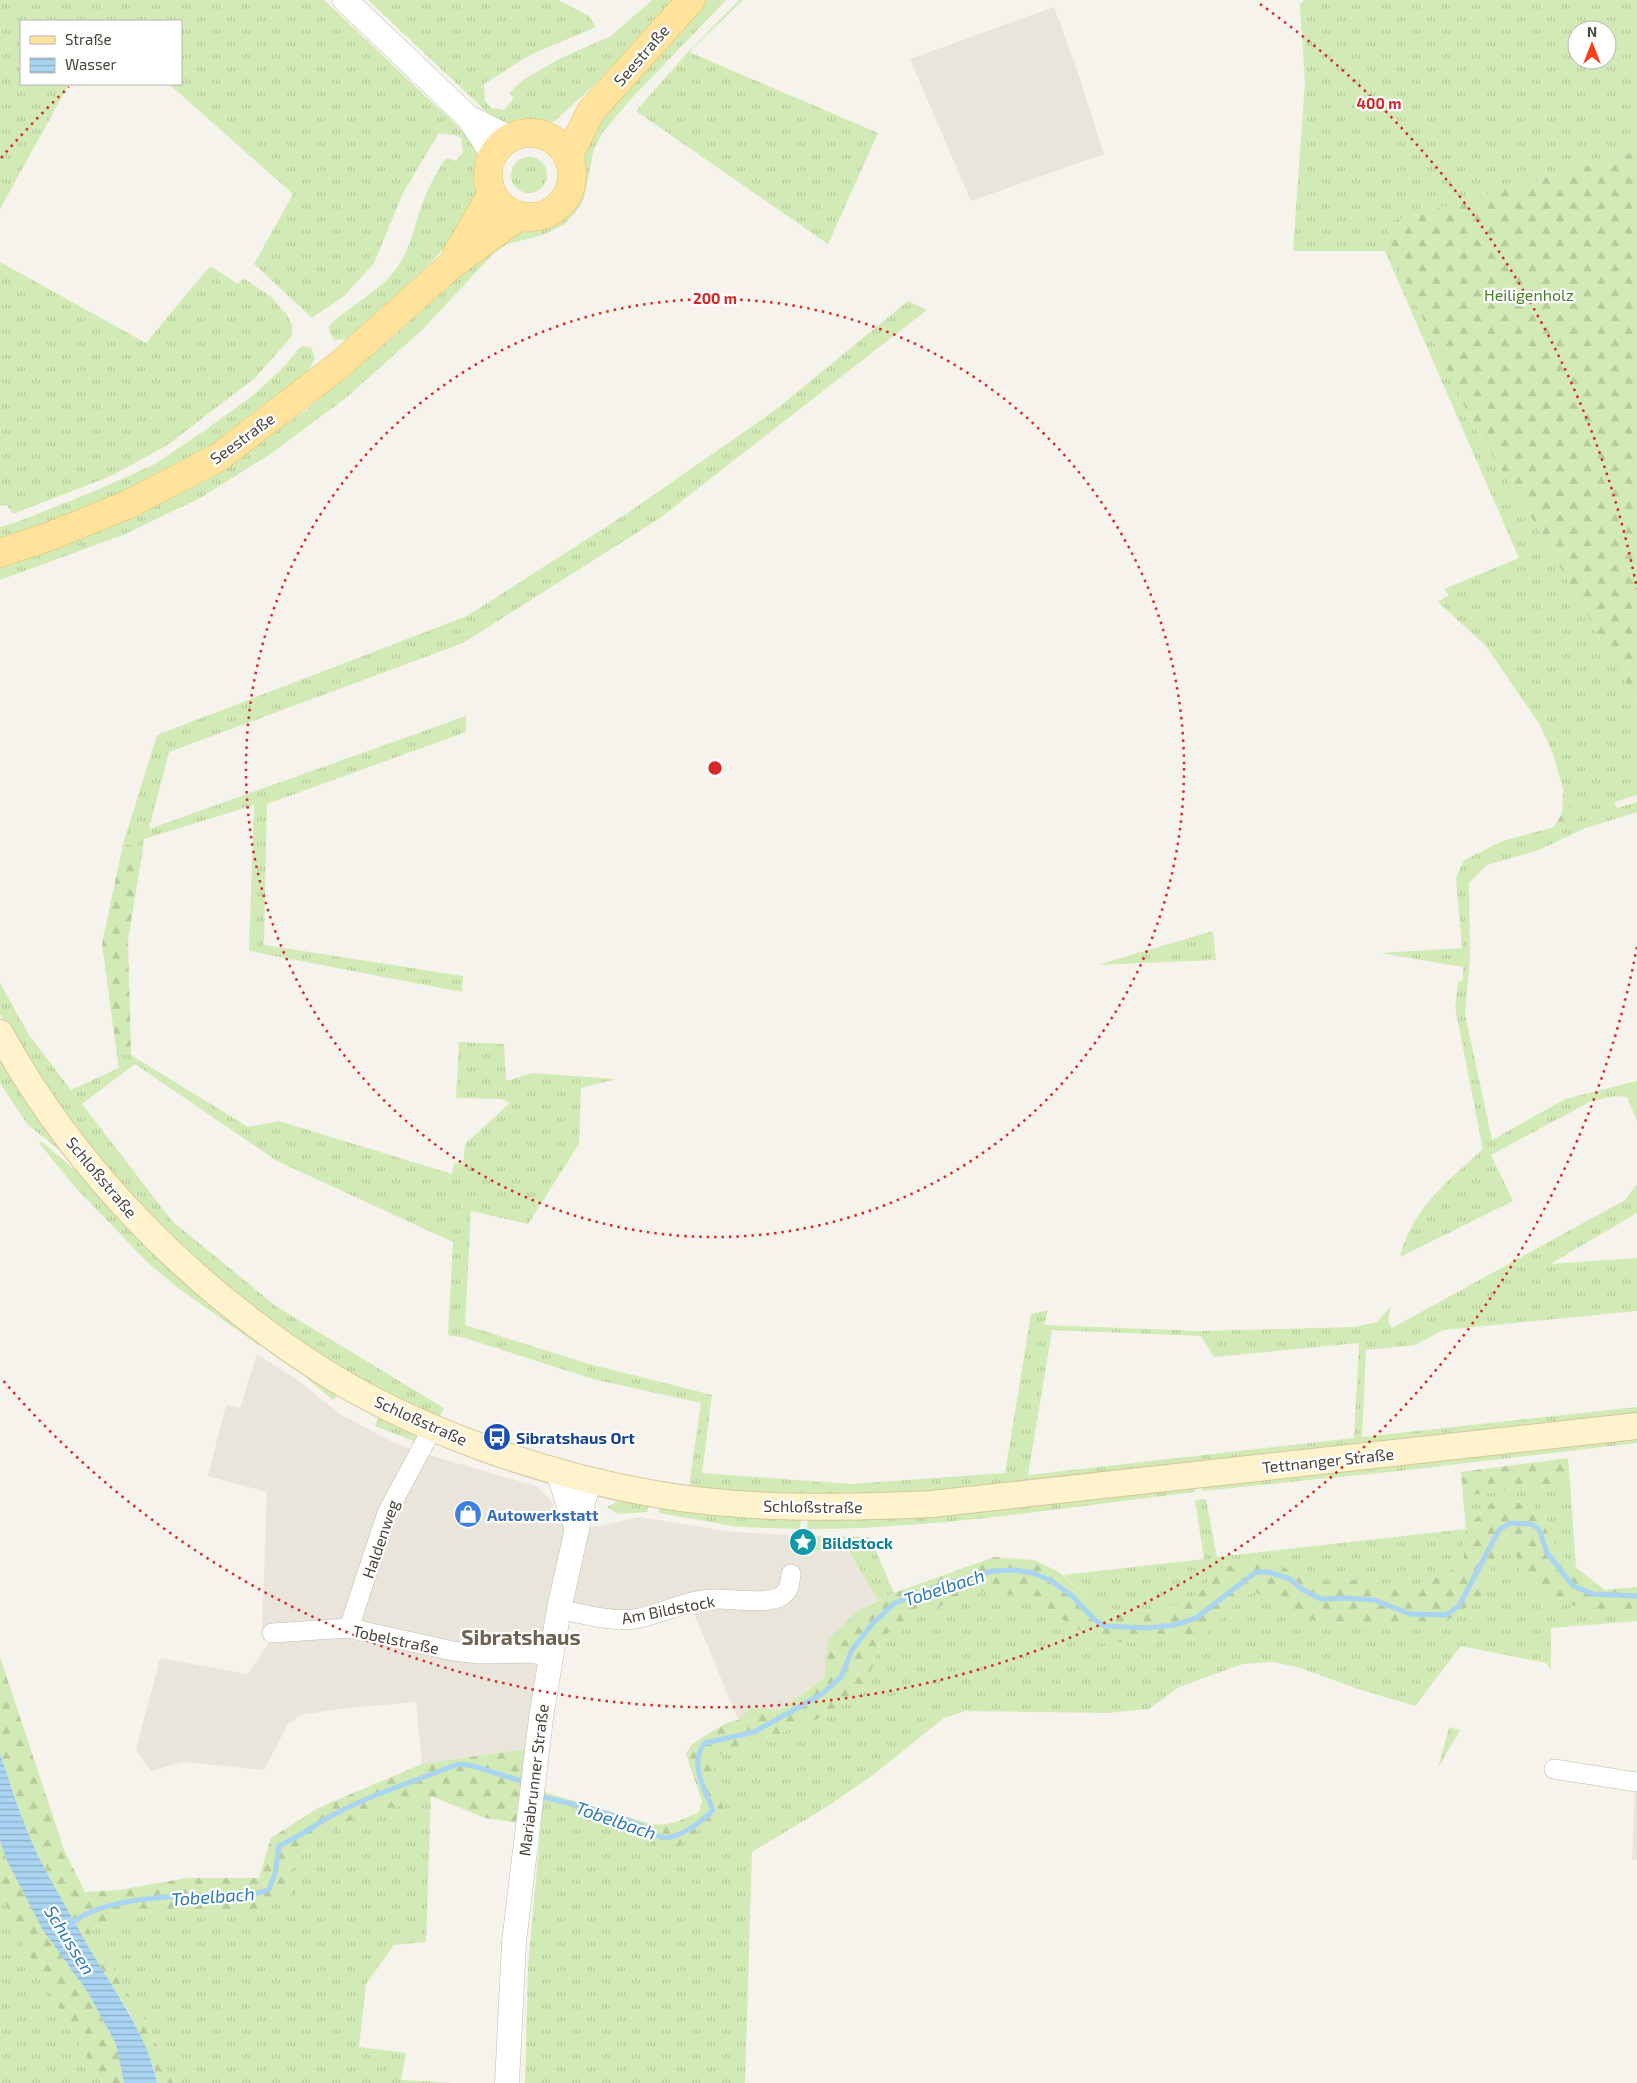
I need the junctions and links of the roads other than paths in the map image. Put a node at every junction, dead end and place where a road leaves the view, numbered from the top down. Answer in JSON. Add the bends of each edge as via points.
{"nodes":[{"id":1,"x":345,"y":0,"type":"edge"},
{"id":2,"x":692,"y":0,"type":"edge"},
{"id":3,"x":591,"y":111,"type":"junction"},
{"id":4,"x":544,"y":136,"type":"junction"},
{"id":5,"x":502,"y":147,"type":"junction"},
{"id":6,"x":568,"y":157,"type":"junction"},
{"id":7,"x":492,"y":193,"type":"junction"},
{"id":8,"x":519,"y":216,"type":"junction"},
{"id":9,"x":450,"y":266,"type":"junction"},
{"id":10,"x":0,"y":553,"type":"edge"},
{"id":11,"x":0,"y":1034,"type":"edge"},
{"id":12,"x":1637,"y":1426,"type":"edge"},
{"id":13,"x":433,"y":1427,"type":"junction"},
{"id":14,"x":558,"y":1472,"type":"junction"},
{"id":15,"x":590,"y":1481,"type":"junction"},
{"id":16,"x":1020,"y":1495,"type":"joint"},
{"id":17,"x":577,"y":1531,"type":"junction"},
{"id":18,"x":791,"y":1574,"type":"dead end"},
{"id":19,"x":559,"y":1609,"type":"junction"},
{"id":20,"x":349,"y":1628,"type":"junction"},
{"id":21,"x":272,"y":1633,"type":"dead end"},
{"id":22,"x":550,"y":1657,"type":"junction"},
{"id":23,"x":1554,"y":1769,"type":"dead end"},
{"id":24,"x":1637,"y":1782,"type":"edge"},
{"id":25,"x":507,"y":2083,"type":"edge"}],
"edges":[{"from":1,"to":5,"type":"street"},
{"from":2,"to":3,"type":"main road","name":"Seestraße"},
{"from":3,"to":4,"type":"main road","name":"Seestraße"},
{"from":3,"to":6,"type":"main road","name":"Seestraße"},
{"from":4,"to":5,"type":"main road","name":"Seestraße","via":[[533,133]]},
{"from":4,"to":6,"type":"main road","via":[[562,148]]},
{"from":5,"to":7,"type":"main road","via":[[489,168]]},
{"from":6,"to":8,"type":"main road","via":[[572,181],[561,204],[542,216]]},
{"from":7,"to":8,"type":"main road","via":[[508,211]]},
{"from":7,"to":9,"type":"main road","name":"Seestraße"},
{"from":8,"to":9,"type":"main road","name":"Seestraße"},
{"from":9,"to":10,"type":"main road","name":"Seestraße","via":[[338,366],[219,457],[129,504]]},
{"from":11,"to":13,"type":"main road","name":"Schloßstraße","via":[[68,1139],[124,1206],[188,1269],[247,1318],[319,1368],[376,1401]]},
{"from":12,"to":16,"type":"main road","name":"Tettnanger Straße"},
{"from":13,"to":14,"type":"main road","name":"Schloßstraße"},
{"from":13,"to":20,"type":"street","name":"Haldenweg","via":[[387,1513]]},
{"from":14,"to":15,"type":"main road","name":"Schloßstraße"},
{"from":14,"to":17,"type":"street"},
{"from":15,"to":16,"type":"main road","name":"Schloßstraße","via":[[665,1495],[794,1508],[932,1504]]},
{"from":15,"to":17,"type":"street","name":"Mariabrunner Straße"},
{"from":17,"to":19,"type":"street","name":"Mariabrunner Straße"},
{"from":18,"to":19,"type":"street","name":"Am Bildstock","via":[[790,1587],[783,1595],[770,1600],[696,1600],[635,1619],[612,1619]]},
{"from":19,"to":22,"type":"street","name":"Mariabrunner Straße"},
{"from":20,"to":21,"type":"street","name":"Tobelstraße"},
{"from":20,"to":22,"type":"street","name":"Tobelstraße","via":[[453,1651],[531,1653]]},
{"from":22,"to":25,"type":"street","name":"Mariabrunner Straße","via":[[514,1942]]},
{"from":23,"to":24,"type":"street"}]}
